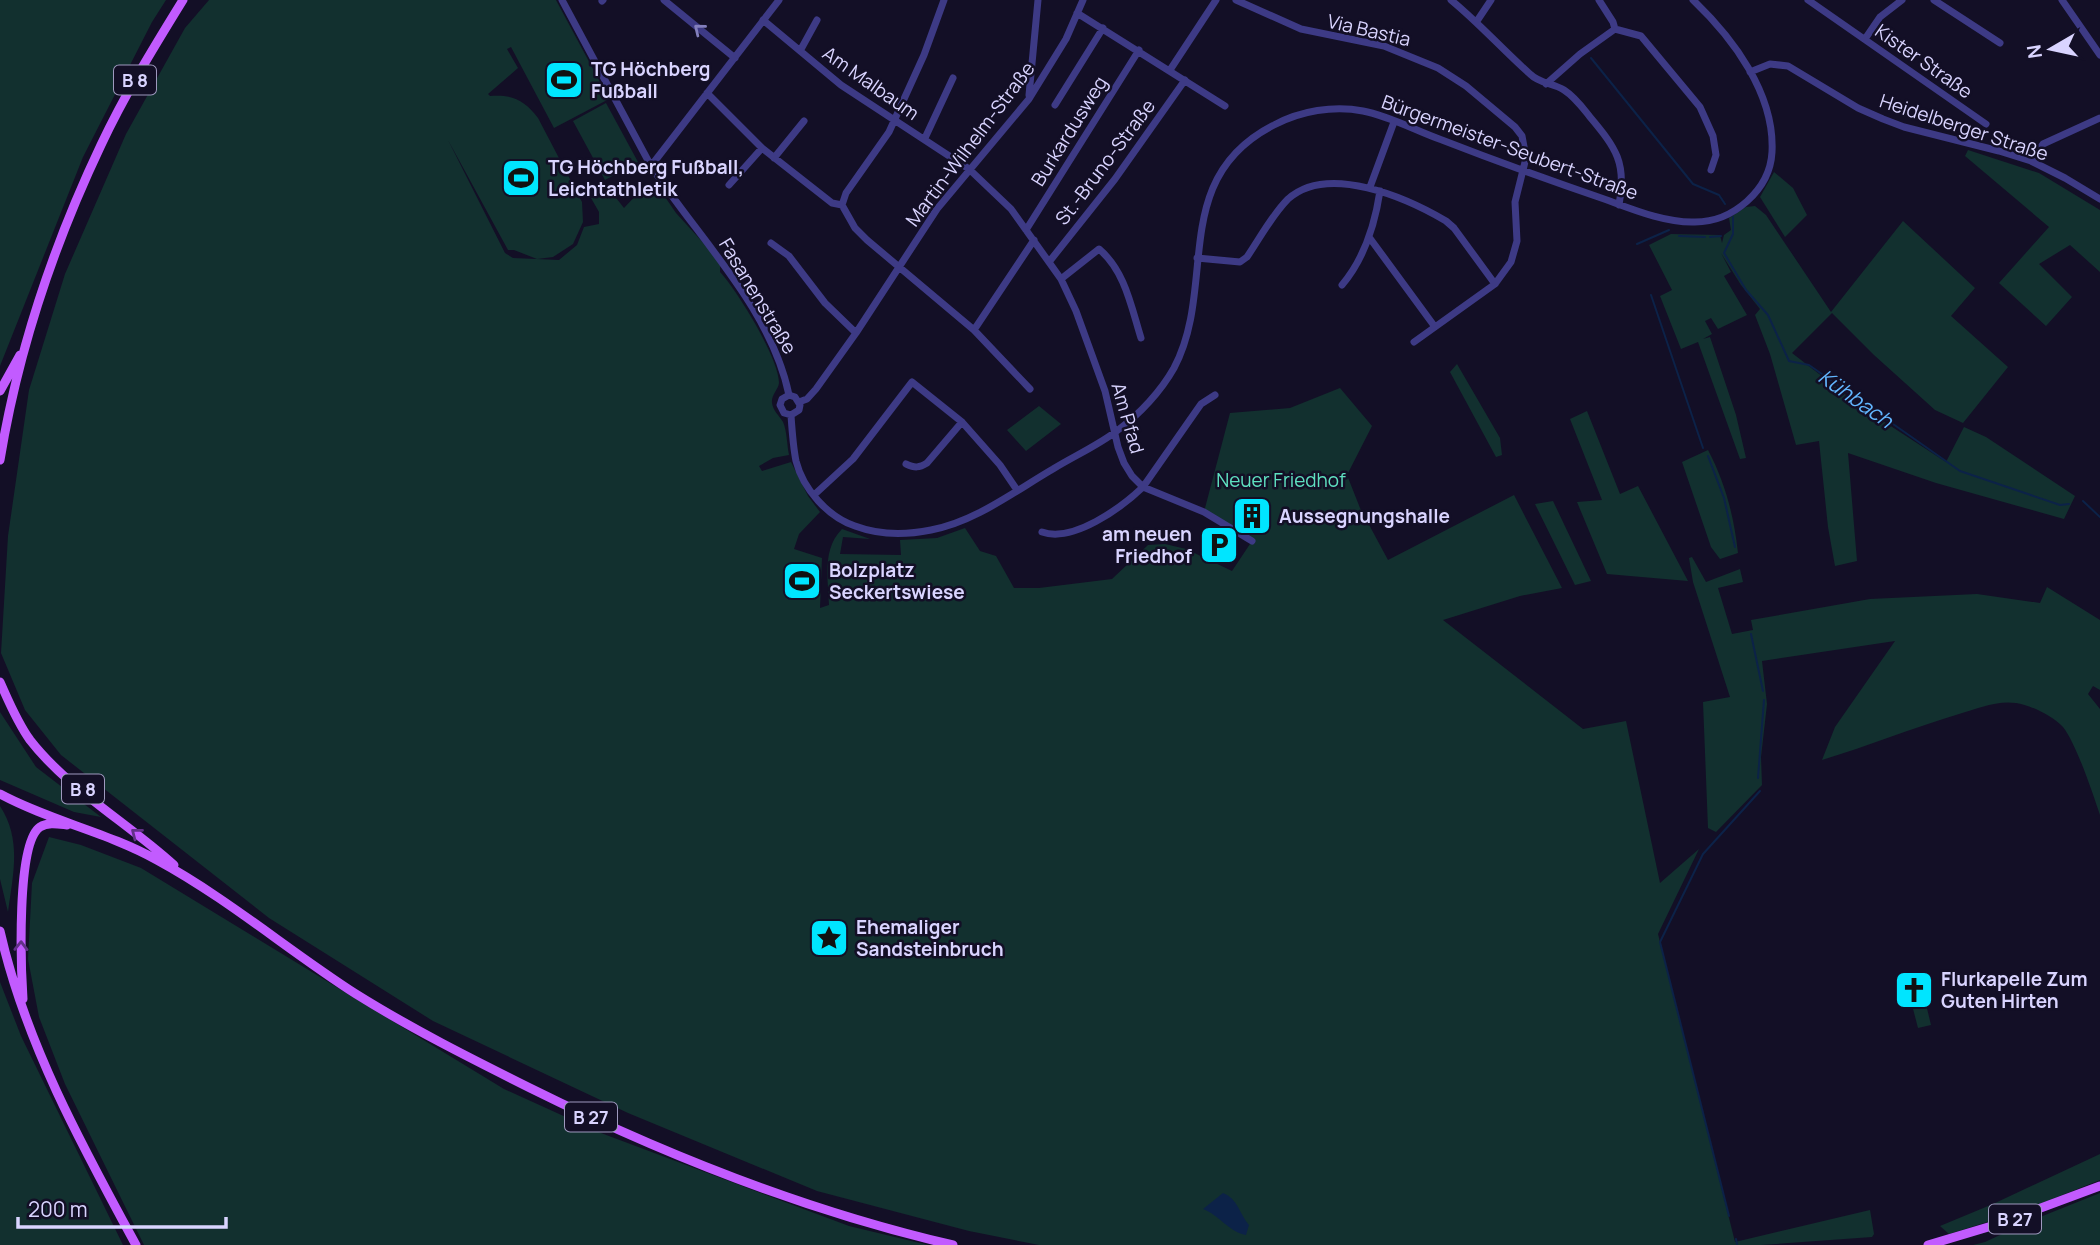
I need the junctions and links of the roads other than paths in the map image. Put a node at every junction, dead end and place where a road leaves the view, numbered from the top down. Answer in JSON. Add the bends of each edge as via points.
{"nodes":[{"id":1,"x":183,"y":0,"type":"edge"},
{"id":2,"x":562,"y":0,"type":"edge"},
{"id":3,"x":664,"y":0,"type":"edge"},
{"id":4,"x":779,"y":0,"type":"edge"},
{"id":5,"x":944,"y":0,"type":"edge"},
{"id":6,"x":1038,"y":0,"type":"edge"},
{"id":7,"x":1083,"y":0,"type":"edge"},
{"id":8,"x":1216,"y":0,"type":"edge"},
{"id":9,"x":1236,"y":0,"type":"edge"},
{"id":10,"x":1451,"y":0,"type":"edge"},
{"id":11,"x":1492,"y":0,"type":"edge"},
{"id":12,"x":1598,"y":0,"type":"edge"},
{"id":13,"x":1693,"y":0,"type":"edge"},
{"id":14,"x":1808,"y":0,"type":"edge"},
{"id":15,"x":1902,"y":0,"type":"edge"},
{"id":16,"x":1934,"y":0,"type":"edge"},
{"id":17,"x":2062,"y":0,"type":"edge"},
{"id":18,"x":1077,"y":13,"type":"junction"},
{"id":19,"x":763,"y":20,"type":"junction"},
{"id":20,"x":817,"y":20,"type":"dead end"},
{"id":21,"x":1477,"y":21,"type":"junction"},
{"id":22,"x":1103,"y":28,"type":"junction"},
{"id":23,"x":1615,"y":29,"type":"junction"},
{"id":24,"x":1866,"y":39,"type":"junction"},
{"id":25,"x":2000,"y":43,"type":"dead end"},
{"id":26,"x":1139,"y":50,"type":"junction"},
{"id":27,"x":800,"y":51,"type":"junction"},
{"id":28,"x":2100,"y":55,"type":"edge"},
{"id":29,"x":735,"y":58,"type":"junction"},
{"id":30,"x":1170,"y":70,"type":"junction"},
{"id":31,"x":1750,"y":72,"type":"junction"},
{"id":32,"x":953,"y":78,"type":"dead end"},
{"id":33,"x":1185,"y":80,"type":"junction"},
{"id":34,"x":1546,"y":84,"type":"junction"},
{"id":35,"x":706,"y":93,"type":"junction"},
{"id":36,"x":1029,"y":99,"type":"junction"},
{"id":37,"x":1055,"y":105,"type":"dead end"},
{"id":38,"x":1225,"y":106,"type":"dead end"},
{"id":39,"x":2100,"y":118,"type":"edge"},
{"id":40,"x":804,"y":121,"type":"dead end"},
{"id":41,"x":895,"y":121,"type":"junction"},
{"id":42,"x":1394,"y":122,"type":"junction"},
{"id":43,"x":1986,"y":124,"type":"dead end"},
{"id":44,"x":925,"y":138,"type":"junction"},
{"id":45,"x":762,"y":148,"type":"junction"},
{"id":46,"x":774,"y":158,"type":"junction"},
{"id":47,"x":2031,"y":161,"type":"junction"},
{"id":48,"x":651,"y":166,"type":"junction"},
{"id":49,"x":969,"y":169,"type":"junction"},
{"id":50,"x":1711,"y":170,"type":"dead end"},
{"id":51,"x":1524,"y":172,"type":"junction"},
{"id":52,"x":729,"y":185,"type":"dead end"},
{"id":53,"x":1370,"y":187,"type":"junction"},
{"id":54,"x":1381,"y":191,"type":"junction"},
{"id":55,"x":2100,"y":199,"type":"edge"},
{"id":56,"x":842,"y":205,"type":"junction"},
{"id":57,"x":1619,"y":205,"type":"junction"},
{"id":58,"x":1026,"y":230,"type":"junction"},
{"id":59,"x":1369,"y":237,"type":"junction"},
{"id":60,"x":1034,"y":240,"type":"junction"},
{"id":61,"x":771,"y":243,"type":"dead end"},
{"id":62,"x":1197,"y":258,"type":"junction"},
{"id":63,"x":1049,"y":262,"type":"junction"},
{"id":64,"x":899,"y":266,"type":"junction"},
{"id":65,"x":1060,"y":279,"type":"junction"},
{"id":66,"x":1494,"y":284,"type":"junction"},
{"id":67,"x":1342,"y":285,"type":"dead end"},
{"id":68,"x":1434,"y":327,"type":"junction"},
{"id":69,"x":974,"y":330,"type":"junction"},
{"id":70,"x":856,"y":333,"type":"junction"},
{"id":71,"x":1141,"y":338,"type":"dead end"},
{"id":72,"x":1414,"y":342,"type":"dead end"},
{"id":73,"x":25,"y":348,"type":"junction"},
{"id":74,"x":1030,"y":389,"type":"dead end"},
{"id":75,"x":0,"y":391,"type":"edge"},
{"id":76,"x":789,"y":395,"type":"junction"},
{"id":77,"x":1214,"y":395,"type":"dead end"},
{"id":78,"x":799,"y":402,"type":"junction"},
{"id":79,"x":791,"y":415,"type":"junction"},
{"id":80,"x":962,"y":422,"type":"junction"},
{"id":81,"x":1114,"y":433,"type":"junction"},
{"id":82,"x":0,"y":460,"type":"edge"},
{"id":83,"x":906,"y":464,"type":"dead end"},
{"id":84,"x":1143,"y":487,"type":"junction"},
{"id":85,"x":1017,"y":490,"type":"junction"},
{"id":86,"x":814,"y":495,"type":"junction"},
{"id":87,"x":1042,"y":532,"type":"dead end"},
{"id":88,"x":1252,"y":541,"type":"dead end"},
{"id":89,"x":0,"y":682,"type":"edge"},
{"id":90,"x":3,"y":796,"type":"edge"},
{"id":91,"x":79,"y":826,"type":"junction"},
{"id":92,"x":188,"y":878,"type":"junction"},
{"id":93,"x":0,"y":930,"type":"edge"},
{"id":94,"x":24,"y":1014,"type":"junction"},
{"id":95,"x":2100,"y":1186,"type":"edge"},
{"id":96,"x":136,"y":1245,"type":"edge"},
{"id":97,"x":953,"y":1245,"type":"edge"},
{"id":98,"x":1928,"y":1245,"type":"edge"}],
"edges":[{"from":1,"to":73,"type":"main road","number":"B 8","via":[[102,144],[64,232]]},
{"from":2,"to":48,"type":"street","name":"Fasanenstraße"},
{"from":29,"to":3,"type":"street","one_way":true},
{"from":4,"to":19,"type":"street"},
{"from":5,"to":41,"type":"street"},
{"from":6,"to":36,"type":"street"},
{"from":7,"to":18,"type":"street","name":"Martin-Wilhelm-Straße"},
{"from":8,"to":30,"type":"street"},
{"from":9,"to":51,"type":"street","name":"Via Bastia","via":[[1300,29],[1384,46],[1438,68],[1515,127],[1525,146]]},
{"from":10,"to":21,"type":"street"},
{"from":11,"to":21,"type":"street"},
{"from":12,"to":23,"type":"street"},
{"from":13,"to":31,"type":"street"},
{"from":14,"to":24,"type":"street","name":"Kister Straße"},
{"from":15,"to":24,"type":"street","via":[[1880,17]]},
{"from":16,"to":25,"type":"street"},
{"from":17,"to":28,"type":"street"},
{"from":18,"to":22,"type":"street"},
{"from":18,"to":36,"type":"street","name":"Martin-Wilhelm-Straße"},
{"from":19,"to":27,"type":"street","name":"Am Malbaum"},
{"from":19,"to":29,"type":"street"},
{"from":20,"to":27,"type":"street","name":"Am Malbaum"},
{"from":21,"to":34,"type":"street"},
{"from":22,"to":26,"type":"street"},
{"from":22,"to":37,"type":"street"},
{"from":23,"to":34,"type":"street"},
{"from":23,"to":50,"type":"street","via":[[1641,36],[1700,107],[1713,136],[1716,155]]},
{"from":24,"to":43,"type":"street","name":"Kister Straße"},
{"from":26,"to":30,"type":"street"},
{"from":26,"to":58,"type":"street","name":"Burkardusweg"},
{"from":27,"to":41,"type":"street","name":"Am Malbaum"},
{"from":29,"to":35,"type":"street"},
{"from":30,"to":33,"type":"street"},
{"from":31,"to":47,"type":"street","name":"Heidelberger Straße","via":[[1770,64],[1788,66],[1882,119]]},
{"from":31,"to":57,"type":"street","name":"Bürgermeister-Seubert-Straße","via":[[1770,125],[1773,147],[1766,178],[1753,197],[1724,216],[1694,223]]},
{"from":32,"to":44,"type":"street","name":"Am Malbaum"},
{"from":33,"to":38,"type":"street"},
{"from":33,"to":63,"type":"street","name":"St.-Bruno-Straße"},
{"from":34,"to":57,"type":"street","via":[[1571,95],[1616,148],[1622,172]]},
{"from":35,"to":45,"type":"street"},
{"from":35,"to":48,"type":"street"},
{"from":36,"to":49,"type":"street","name":"Martin-Wilhelm-Straße"},
{"from":39,"to":47,"type":"street","via":[[2043,144]]},
{"from":40,"to":46,"type":"street"},
{"from":41,"to":44,"type":"street","name":"Am Malbaum"},
{"from":41,"to":56,"type":"street"},
{"from":42,"to":51,"type":"street","name":"Bürgermeister-Seubert-Straße"},
{"from":42,"to":53,"type":"street"},
{"from":42,"to":62,"type":"street","name":"Bürgermeister-Seubert-Straße","via":[[1362,110],[1320,110],[1296,115],[1260,132],[1228,163],[1211,192]]},
{"from":44,"to":49,"type":"street","name":"Am Malbaum"},
{"from":45,"to":46,"type":"street"},
{"from":45,"to":52,"type":"street"},
{"from":46,"to":56,"type":"street","via":[[832,203]]},
{"from":47,"to":55,"type":"street","name":"Heidelberger Straße"},
{"from":48,"to":76,"type":"street","name":"Fasanenstraße","via":[[736,282],[783,367]]},
{"from":49,"to":58,"type":"street","name":"Am Pfad"},
{"from":49,"to":64,"type":"street","name":"Martin-Wilhelm-Straße"},
{"from":51,"to":57,"type":"street","name":"Bürgermeister-Seubert-Straße"},
{"from":51,"to":66,"type":"street","name":"Via Bastia","via":[[1514,202],[1514,250],[1506,271]]},
{"from":53,"to":54,"type":"street"},
{"from":53,"to":62,"type":"street","via":[[1311,186],[1289,198],[1240,262]]},
{"from":54,"to":59,"type":"street"},
{"from":54,"to":66,"type":"street","via":[[1446,221]]},
{"from":56,"to":64,"type":"street","via":[[855,228]]},
{"from":58,"to":60,"type":"street","name":"Am Pfad"},
{"from":59,"to":67,"type":"street"},
{"from":59,"to":68,"type":"street"},
{"from":60,"to":63,"type":"street","name":"Am Pfad"},
{"from":60,"to":69,"type":"street"},
{"from":61,"to":70,"type":"street","via":[[789,256],[825,303]]},
{"from":62,"to":81,"type":"street","name":"Bürgermeister-Seubert-Straße","via":[[1189,323],[1174,368],[1151,399]]},
{"from":63,"to":65,"type":"street","name":"Am Pfad"},
{"from":64,"to":69,"type":"street"},
{"from":64,"to":70,"type":"street","name":"Martin-Wilhelm-Straße"},
{"from":65,"to":71,"type":"street","via":[[1099,249],[1118,270]]},
{"from":65,"to":81,"type":"street","name":"Am Pfad","via":[[1087,337]]},
{"from":66,"to":68,"type":"street"},
{"from":68,"to":72,"type":"street"},
{"from":69,"to":74,"type":"street"},
{"from":70,"to":78,"type":"street","name":"Martin-Wilhelm-Straße","via":[[811,396]]},
{"from":73,"to":75,"type":"main road"},
{"from":73,"to":82,"type":"main road","number":"B 8"},
{"from":76,"to":78,"type":"street"},
{"from":76,"to":79,"type":"street","via":[[780,405]]},
{"from":77,"to":84,"type":"street","via":[[1201,404]]},
{"from":78,"to":79,"type":"street","via":[[799,410]]},
{"from":79,"to":86,"type":"street","name":"Bürgermeister-Seubert-Straße","via":[[796,461]]},
{"from":80,"to":83,"type":"street","via":[[928,463],[921,467]]},
{"from":80,"to":85,"type":"street"},
{"from":80,"to":86,"type":"street","via":[[912,382],[853,460]]},
{"from":81,"to":84,"type":"street","name":"Am Pfad","via":[[1124,463]]},
{"from":81,"to":85,"type":"street","name":"Bürgermeister-Seubert-Straße"},
{"from":84,"to":87,"type":"street","via":[[1107,515],[1073,531],[1052,536]]},
{"from":84,"to":88,"type":"street","via":[[1204,512]]},
{"from":85,"to":86,"type":"street","name":"Bürgermeister-Seubert-Straße","via":[[952,524],[900,534],[852,526],[824,508]]},
{"from":92,"to":89,"type":"main road","number":"B 8","one_way":true,"via":[[47,760],[13,714]]},
{"from":90,"to":91,"type":"main road","number":"B 27"},
{"from":91,"to":92,"type":"main road","number":"B 27","via":[[134,848]]},
{"from":94,"to":91,"type":"main road","number":"B 27","one_way":true,"via":[[20,943],[29,847],[41,827]]},
{"from":92,"to":97,"type":"main road","number":"B 27","via":[[367,1000],[447,1047],[577,1111],[697,1164],[802,1202]]},
{"from":93,"to":94,"type":"main road"},
{"from":94,"to":96,"type":"main road"},
{"from":95,"to":98,"type":"main road","number":"B 27","via":[[2007,1222]]}]}
